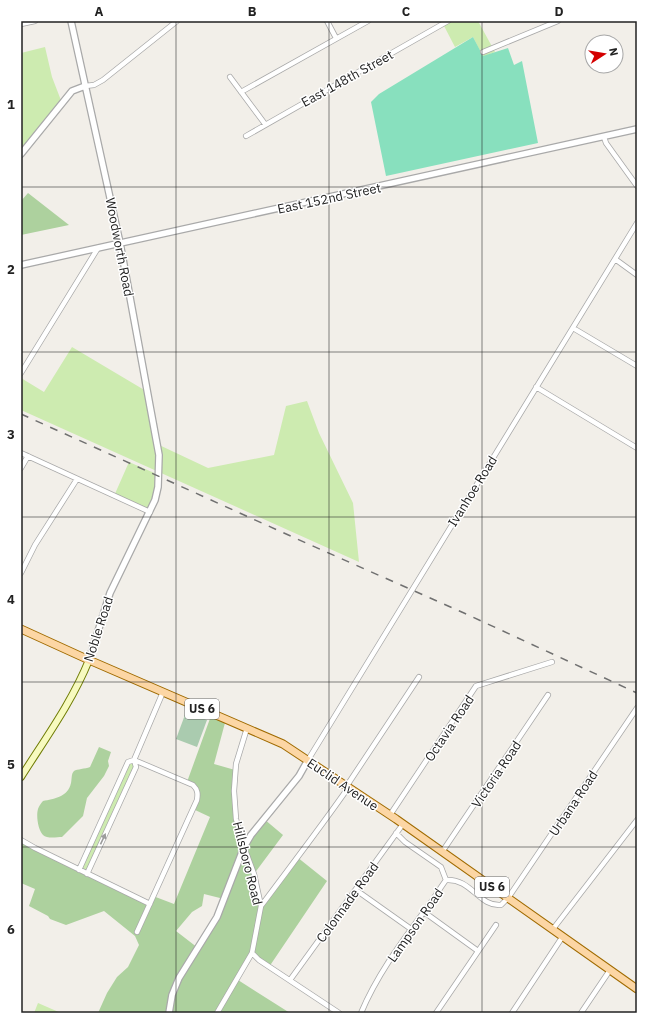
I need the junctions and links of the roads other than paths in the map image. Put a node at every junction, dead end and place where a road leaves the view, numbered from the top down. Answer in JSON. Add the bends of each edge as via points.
{"nodes":[{"id":1,"x":35,"y":21,"type":"edge"},
{"id":2,"x":71,"y":21,"type":"edge"},
{"id":3,"x":176,"y":21,"type":"edge"},
{"id":4,"x":327,"y":21,"type":"edge"},
{"id":5,"x":368,"y":21,"type":"edge"},
{"id":6,"x":447,"y":21,"type":"edge"},
{"id":7,"x":558,"y":21,"type":"edge"},
{"id":8,"x":21,"y":24,"type":"edge"},
{"id":9,"x":336,"y":38,"type":"junction"},
{"id":10,"x":483,"y":52,"type":"dead end"},
{"id":11,"x":230,"y":77,"type":"dead end"},
{"id":12,"x":85,"y":86,"type":"junction"},
{"id":13,"x":241,"y":92,"type":"junction"},
{"id":14,"x":265,"y":124,"type":"junction"},
{"id":15,"x":637,"y":130,"type":"edge"},
{"id":16,"x":246,"y":136,"type":"dead end"},
{"id":17,"x":604,"y":137,"type":"junction"},
{"id":18,"x":21,"y":154,"type":"edge"},
{"id":19,"x":637,"y":186,"type":"edge"},
{"id":20,"x":637,"y":223,"type":"edge"},
{"id":21,"x":120,"y":243,"type":"junction"},
{"id":22,"x":98,"y":248,"type":"junction"},
{"id":23,"x":615,"y":259,"type":"junction"},
{"id":24,"x":21,"y":265,"type":"edge"},
{"id":25,"x":637,"y":275,"type":"edge"},
{"id":26,"x":573,"y":328,"type":"junction"},
{"id":27,"x":637,"y":366,"type":"edge"},
{"id":28,"x":21,"y":373,"type":"edge"},
{"id":29,"x":536,"y":387,"type":"junction"},
{"id":30,"x":637,"y":448,"type":"edge"},
{"id":31,"x":21,"y":453,"type":"edge"},
{"id":32,"x":28,"y":456,"type":"junction"},
{"id":33,"x":21,"y":468,"type":"edge"},
{"id":34,"x":159,"y":475,"type":"joint"},
{"id":35,"x":77,"y":479,"type":"junction"},
{"id":36,"x":150,"y":512,"type":"junction"},
{"id":37,"x":21,"y":573,"type":"edge"},
{"id":38,"x":21,"y":629,"type":"edge"},
{"id":39,"x":89,"y":660,"type":"junction"},
{"id":40,"x":552,"y":662,"type":"dead end"},
{"id":41,"x":419,"y":677,"type":"dead end"},
{"id":42,"x":163,"y":692,"type":"junction"},
{"id":43,"x":548,"y":695,"type":"dead end"},
{"id":44,"x":637,"y":708,"type":"edge"},
{"id":45,"x":246,"y":728,"type":"junction"},
{"id":46,"x":134,"y":760,"type":"junction"},
{"id":47,"x":308,"y":760,"type":"junction"},
{"id":48,"x":21,"y":776,"type":"edge"},
{"id":49,"x":347,"y":787,"type":"junction"},
{"id":50,"x":106,"y":810,"type":"junction"},
{"id":51,"x":115,"y":814,"type":"junction"},
{"id":52,"x":390,"y":815,"type":"junction"},
{"id":53,"x":637,"y":820,"type":"edge"},
{"id":54,"x":403,"y":824,"type":"junction"},
{"id":55,"x":396,"y":833,"type":"junction"},
{"id":56,"x":21,"y":840,"type":"edge"},
{"id":57,"x":244,"y":847,"type":"junction"},
{"id":58,"x":442,"y":852,"type":"junction"},
{"id":59,"x":79,"y":870,"type":"junction"},
{"id":60,"x":87,"y":874,"type":"junction"},
{"id":61,"x":446,"y":880,"type":"junction"},
{"id":62,"x":356,"y":890,"type":"junction"},
{"id":63,"x":508,"y":898,"type":"junction"},
{"id":64,"x":150,"y":904,"type":"junction"},
{"id":65,"x":261,"y":906,"type":"junction"},
{"id":66,"x":424,"y":912,"type":"junction"},
{"id":67,"x":496,"y":925,"type":"dead end"},
{"id":68,"x":411,"y":929,"type":"junction"},
{"id":69,"x":553,"y":929,"type":"junction"},
{"id":70,"x":137,"y":932,"type":"dead end"},
{"id":71,"x":563,"y":936,"type":"junction"},
{"id":72,"x":478,"y":951,"type":"junction"},
{"id":73,"x":252,"y":953,"type":"junction"},
{"id":74,"x":610,"y":970,"type":"junction"},
{"id":75,"x":290,"y":980,"type":"junction"},
{"id":76,"x":637,"y":989,"type":"edge"},
{"id":77,"x":169,"y":1013,"type":"edge"},
{"id":78,"x":217,"y":1013,"type":"edge"},
{"id":79,"x":339,"y":1013,"type":"edge"},
{"id":80,"x":361,"y":1013,"type":"edge"},
{"id":81,"x":436,"y":1013,"type":"edge"},
{"id":82,"x":512,"y":1013,"type":"edge"},
{"id":83,"x":581,"y":1013,"type":"edge"}],
"edges":[{"from":1,"to":8,"type":"street"},
{"from":2,"to":12,"type":"street","name":"Woodworth Road"},
{"from":3,"to":12,"type":"street","via":[[103,80]]},
{"from":4,"to":9,"type":"street"},
{"from":5,"to":9,"type":"street"},
{"from":6,"to":14,"type":"street","name":"East 148th Street"},
{"from":7,"to":10,"type":"street"},
{"from":9,"to":13,"type":"street"},
{"from":11,"to":13,"type":"street"},
{"from":12,"to":18,"type":"street","via":[[72,91]]},
{"from":12,"to":21,"type":"street","name":"Woodworth Road"},
{"from":13,"to":14,"type":"street"},
{"from":14,"to":16,"type":"street","name":"East 148th Street"},
{"from":15,"to":17,"type":"street","name":"East 152nd Street"},
{"from":17,"to":19,"type":"street"},
{"from":17,"to":21,"type":"street","name":"East 152nd Street"},
{"from":20,"to":23,"type":"street","name":"Ivanhoe Road"},
{"from":21,"to":22,"type":"street","name":"East 152nd Street"},
{"from":21,"to":34,"type":"street","name":"Woodworth Road","via":[[158,450]]},
{"from":22,"to":24,"type":"street","name":"East 152nd Street"},
{"from":22,"to":28,"type":"street"},
{"from":23,"to":25,"type":"street"},
{"from":23,"to":26,"type":"street","name":"Ivanhoe Road"},
{"from":26,"to":27,"type":"street"},
{"from":26,"to":29,"type":"street","name":"Ivanhoe Road"},
{"from":29,"to":30,"type":"street"},
{"from":29,"to":47,"type":"street","name":"Ivanhoe Road"},
{"from":31,"to":32,"type":"street"},
{"from":32,"to":33,"type":"street"},
{"from":32,"to":35,"type":"street"},
{"from":34,"to":36,"type":"street","name":"Noble Road","via":[[157,494]]},
{"from":35,"to":36,"type":"street"},
{"from":35,"to":37,"type":"street"},
{"from":36,"to":39,"type":"street","name":"Noble Road","via":[[110,593]]},
{"from":38,"to":39,"type":"main road","name":"Euclid Avenue","number":"US 6"},
{"from":39,"to":42,"type":"main road","name":"Euclid Avenue","number":"US 6"},
{"from":39,"to":48,"type":"main road","name":"Noble Road","via":[[78,685]]},
{"from":40,"to":52,"type":"street","name":"Octavia Road","via":[[476,686]]},
{"from":41,"to":49,"type":"street"},
{"from":42,"to":45,"type":"main road","name":"Euclid Avenue","number":"US 6"},
{"from":42,"to":46,"type":"street"},
{"from":43,"to":58,"type":"street","name":"Victoria Road"},
{"from":44,"to":63,"type":"street","name":"Urbana Road"},
{"from":45,"to":47,"type":"main road","name":"Euclid Avenue","number":"US 6","via":[[283,744]]},
{"from":45,"to":57,"type":"street","name":"Hillsboro Road","via":[[236,764],[234,791],[236,819]]},
{"from":46,"to":50,"type":"street","via":[[128,762]]},
{"from":46,"to":51,"type":"street","via":[[136,767]]},
{"from":46,"to":64,"type":"street","via":[[193,785],[198,792],[197,800]]},
{"from":47,"to":49,"type":"main road","name":"Euclid Avenue","number":"US 6"},
{"from":47,"to":57,"type":"street","via":[[299,776],[251,834]]},
{"from":49,"to":52,"type":"main road","name":"Euclid Avenue","number":"US 6"},
{"from":49,"to":65,"type":"street","via":[[323,824]]},
{"from":50,"to":51,"type":"street"},
{"from":50,"to":59,"type":"street"},
{"from":60,"to":51,"type":"street","one_way":true},
{"from":52,"to":54,"type":"main road","name":"Euclid Avenue","number":"US 6"},
{"from":53,"to":69,"type":"street"},
{"from":54,"to":55,"type":"street","name":"Colonnade Road"},
{"from":54,"to":58,"type":"main road","name":"Euclid Avenue","number":"US 6"},
{"from":55,"to":61,"type":"street","via":[[441,867]]},
{"from":55,"to":62,"type":"street","name":"Colonnade Road"},
{"from":56,"to":59,"type":"street"},
{"from":57,"to":65,"type":"street","name":"Hillsboro Road","via":[[254,874]]},
{"from":57,"to":77,"type":"street","via":[[217,916],[179,978],[172,995]]},
{"from":58,"to":63,"type":"main road","name":"Euclid Avenue","number":"US 6"},
{"from":59,"to":60,"type":"street"},
{"from":60,"to":64,"type":"street"},
{"from":61,"to":63,"type":"street","name":"Lampson Road","via":[[454,879],[461,882],[495,906],[502,905]]},
{"from":61,"to":66,"type":"street","name":"Lampson Road"},
{"from":62,"to":68,"type":"street"},
{"from":62,"to":75,"type":"street","name":"Colonnade Road"},
{"from":63,"to":69,"type":"main road","name":"Euclid Avenue","number":"US 6"},
{"from":64,"to":70,"type":"street"},
{"from":65,"to":73,"type":"street","name":"Hillsboro Road"},
{"from":66,"to":68,"type":"street","name":"Lampson Road"},
{"from":66,"to":72,"type":"street"},
{"from":67,"to":72,"type":"street"},
{"from":68,"to":80,"type":"street","name":"Lampson Road","via":[[382,973]]},
{"from":69,"to":71,"type":"main road","name":"Euclid Avenue","number":"US 6"},
{"from":71,"to":74,"type":"main road","name":"Euclid Avenue","number":"US 6"},
{"from":71,"to":82,"type":"street"},
{"from":72,"to":81,"type":"street"},
{"from":73,"to":75,"type":"street"},
{"from":73,"to":78,"type":"street","name":"Hillsboro Road"},
{"from":74,"to":76,"type":"main road","name":"Euclid Avenue","number":"US 6"},
{"from":74,"to":83,"type":"street"},
{"from":75,"to":79,"type":"street"}]}
